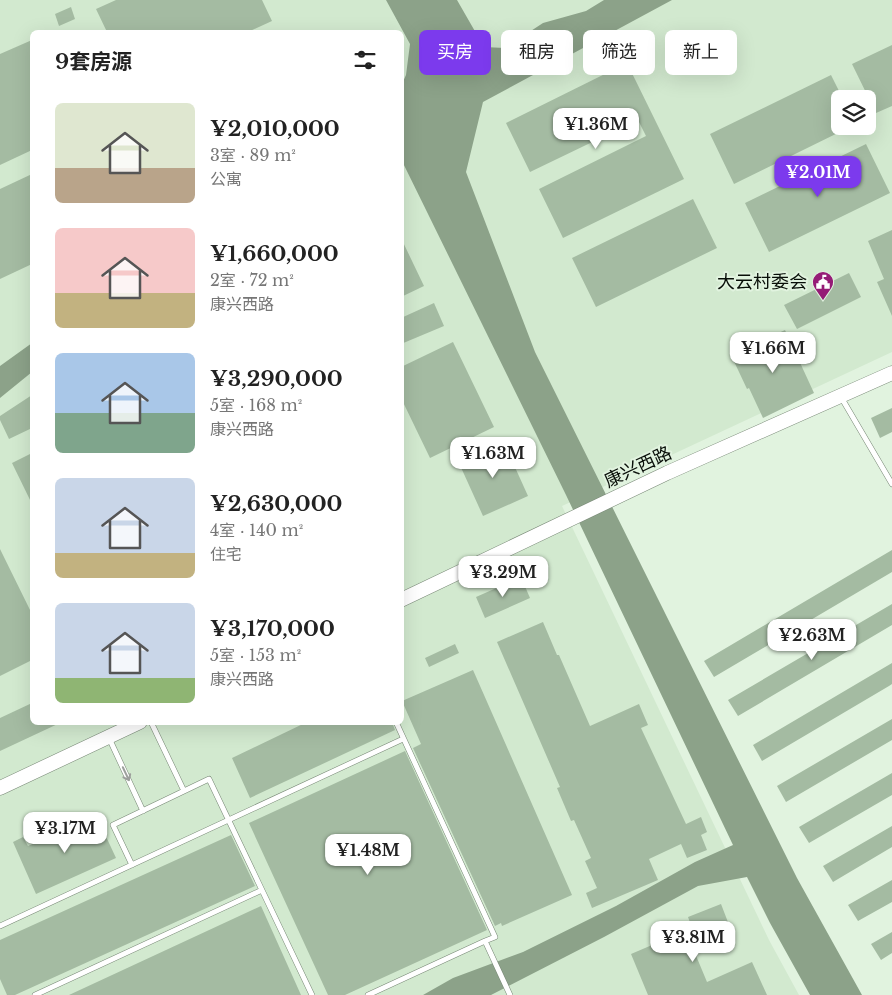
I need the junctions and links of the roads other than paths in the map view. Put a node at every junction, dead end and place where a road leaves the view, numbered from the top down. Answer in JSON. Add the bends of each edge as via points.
{"nodes":[{"id":1,"x":892,"y":373,"type":"edge"},
{"id":2,"x":840,"y":397,"type":"junction"},
{"id":3,"x":892,"y":484,"type":"edge"},
{"id":4,"x":404,"y":599,"type":"edge"},
{"id":5,"x":134,"y":725,"type":"edge"},
{"id":6,"x":153,"y":725,"type":"edge"},
{"id":7,"x":397,"y":725,"type":"edge"},
{"id":8,"x":109,"y":737,"type":"junction"},
{"id":9,"x":403,"y":738,"type":"junction"},
{"id":10,"x":0,"y":788,"type":"edge"},
{"id":11,"x":184,"y":791,"type":"junction"},
{"id":12,"x":143,"y":811,"type":"junction"},
{"id":13,"x":228,"y":820,"type":"junction"},
{"id":14,"x":132,"y":865,"type":"junction"},
{"id":15,"x":262,"y":890,"type":"junction"},
{"id":16,"x":0,"y":926,"type":"edge"},
{"id":17,"x":485,"y":941,"type":"junction"},
{"id":18,"x":35,"y":995,"type":"edge"},
{"id":19,"x":312,"y":995,"type":"edge"},
{"id":20,"x":368,"y":995,"type":"edge"},
{"id":21,"x":510,"y":995,"type":"edge"}],
"edges":[{"from":1,"to":2,"type":"street","name":"康兴西路"},
{"from":2,"to":3,"type":"lane"},
{"from":2,"to":4,"type":"street","name":"康兴西路","via":[[667,473]]},
{"from":5,"to":8,"type":"street"},
{"from":6,"to":11,"type":"lane"},
{"from":7,"to":9,"type":"lane"},
{"from":8,"to":10,"type":"street"},
{"from":8,"to":12,"type":"lane","one_way":true},
{"from":9,"to":13,"type":"lane"},
{"from":9,"to":17,"type":"lane","via":[[495,936]]},
{"from":11,"to":12,"type":"lane"},
{"from":11,"to":13,"type":"lane","via":[[209,779]]},
{"from":12,"to":14,"type":"lane","via":[[113,825]]},
{"from":13,"to":14,"type":"lane"},
{"from":13,"to":15,"type":"lane"},
{"from":14,"to":16,"type":"lane"},
{"from":15,"to":18,"type":"lane"},
{"from":15,"to":19,"type":"lane"},
{"from":17,"to":20,"type":"lane"},
{"from":17,"to":21,"type":"lane"}]}
